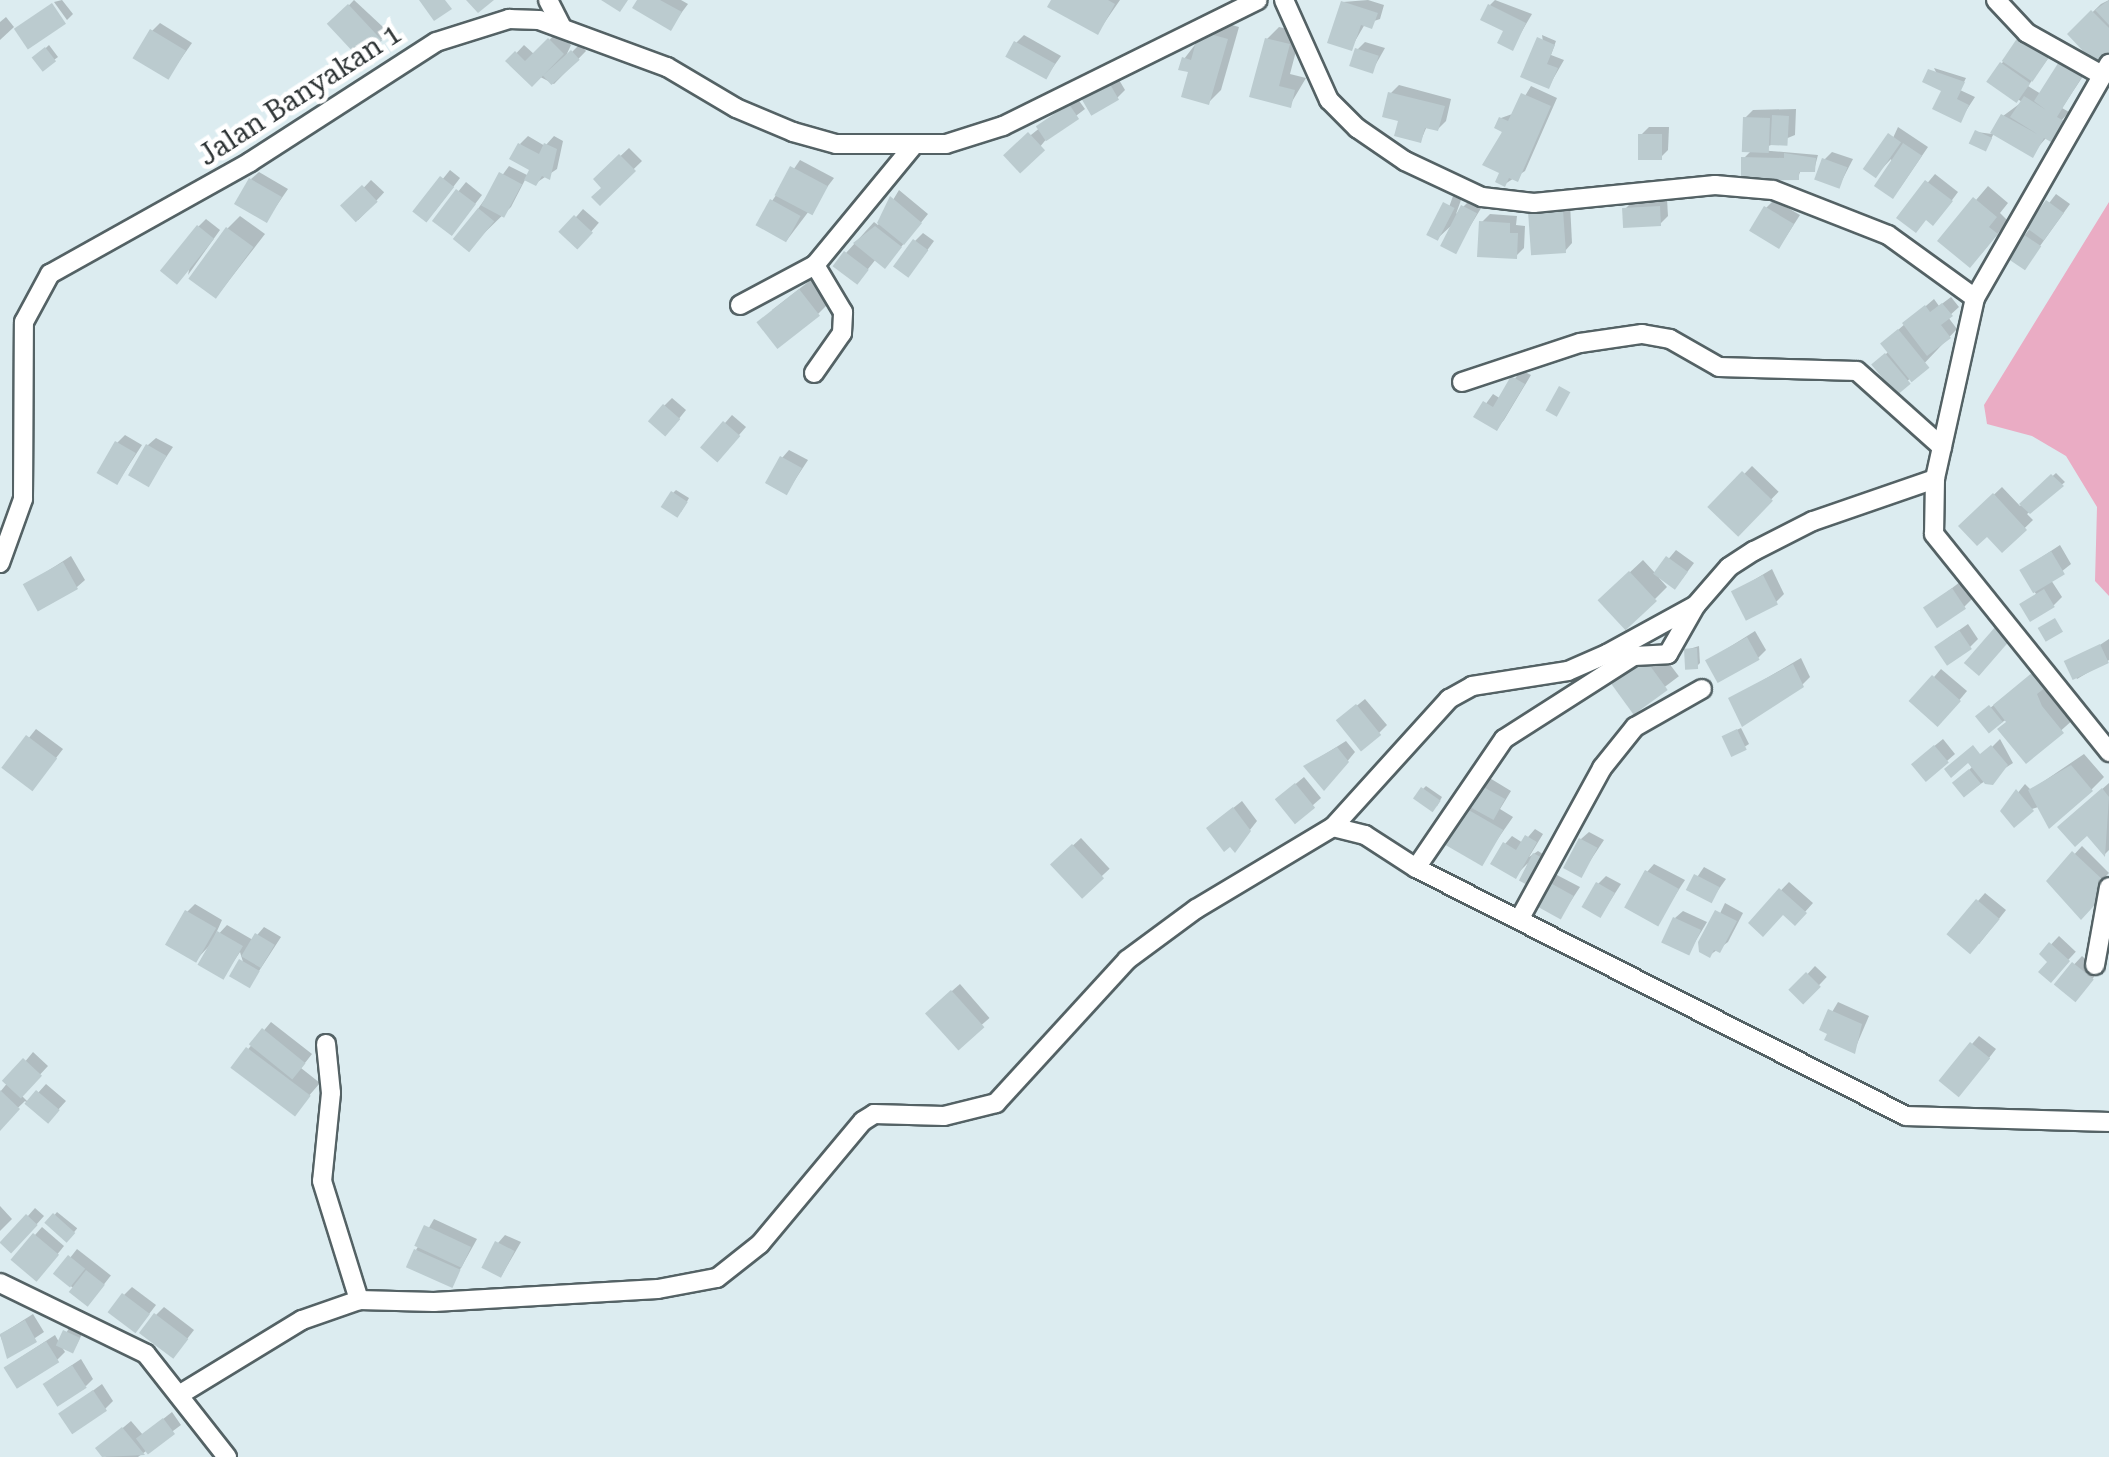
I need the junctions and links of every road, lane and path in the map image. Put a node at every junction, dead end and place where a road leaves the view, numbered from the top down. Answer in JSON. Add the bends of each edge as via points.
{"nodes":[{"id":1,"x":548,"y":0,"type":"edge"},
{"id":2,"x":1258,"y":0,"type":"edge"},
{"id":3,"x":1284,"y":0,"type":"edge"},
{"id":4,"x":1996,"y":0,"type":"edge"},
{"id":5,"x":561,"y":26,"type":"junction"},
{"id":6,"x":2105,"y":69,"type":"edge"},
{"id":7,"x":914,"y":145,"type":"junction"},
{"id":8,"x":814,"y":265,"type":"junction"},
{"id":9,"x":1975,"y":298,"type":"junction"},
{"id":10,"x":740,"y":305,"type":"dead end"},
{"id":11,"x":814,"y":373,"type":"dead end"},
{"id":12,"x":1462,"y":382,"type":"dead end"},
{"id":13,"x":1942,"y":447,"type":"junction"},
{"id":14,"x":1935,"y":479,"type":"junction"},
{"id":15,"x":0,"y":563,"type":"edge"},
{"id":16,"x":1696,"y":605,"type":"junction"},
{"id":17,"x":1702,"y":689,"type":"dead end"},
{"id":18,"x":2109,"y":752,"type":"edge"},
{"id":19,"x":1333,"y":828,"type":"junction"},
{"id":20,"x":1416,"y":868,"type":"junction"},
{"id":21,"x":2109,"y":888,"type":"edge"},
{"id":22,"x":1520,"y":918,"type":"junction"},
{"id":23,"x":2095,"y":965,"type":"dead end"},
{"id":24,"x":326,"y":1044,"type":"dead end"},
{"id":25,"x":2109,"y":1122,"type":"edge"},
{"id":26,"x":0,"y":1284,"type":"edge"},
{"id":27,"x":359,"y":1300,"type":"junction"},
{"id":28,"x":179,"y":1395,"type":"junction"},
{"id":29,"x":228,"y":1457,"type":"edge"}],
"edges":[{"from":1,"to":5,"type":"street"},
{"from":2,"to":7,"type":"street","name":"Jalan Banyakan 1","via":[[1003,126],[946,144]]},
{"from":3,"to":9,"type":"street","via":[[1329,100],[1357,128],[1482,197],[1534,204],[1715,185],[1773,190],[1888,235]]},
{"from":4,"to":6,"type":"street","via":[[2027,33]]},
{"from":5,"to":7,"type":"street","name":"Jalan Banyakan 1","via":[[668,67],[778,127],[836,144]]},
{"from":5,"to":15,"type":"street","name":"Jalan Banyakan 1","via":[[509,18],[436,42],[250,162],[59,265],[24,322],[23,499]]},
{"from":6,"to":9,"type":"street"},
{"from":7,"to":8,"type":"street"},
{"from":8,"to":10,"type":"street"},
{"from":8,"to":11,"type":"street","via":[[844,312],[842,333]]},
{"from":9,"to":13,"type":"street"},
{"from":12,"to":13,"type":"street","via":[[1580,343],[1642,334],[1670,339],[1719,367],[1857,371]]},
{"from":13,"to":14,"type":"street"},
{"from":14,"to":16,"type":"street","via":[[1769,543],[1729,567]]},
{"from":14,"to":18,"type":"street","via":[[1932,517],[1943,551]]},
{"from":16,"to":19,"type":"street","via":[[1568,671],[1486,683],[1449,699]]},
{"from":16,"to":20,"type":"street","via":[[1668,654],[1634,656],[1582,696],[1504,739]]},
{"from":17,"to":22,"type":"street","via":[[1664,706],[1624,741]]},
{"from":19,"to":20,"type":"street","via":[[1365,835]]},
{"from":19,"to":27,"type":"street","via":[[1196,909],[1127,960],[996,1103],[944,1116],[874,1114],[862,1121],[760,1244],[717,1278],[658,1289]]},
{"from":20,"to":22,"type":"street"},
{"from":21,"to":23,"type":"street","via":[[2098,917]]},
{"from":22,"to":25,"type":"street","via":[[1906,1116]]},
{"from":24,"to":27,"type":"street","via":[[331,1092],[322,1182]]},
{"from":26,"to":28,"type":"street","via":[[146,1354]]},
{"from":27,"to":28,"type":"street","via":[[302,1320]]},
{"from":28,"to":29,"type":"street"}]}
